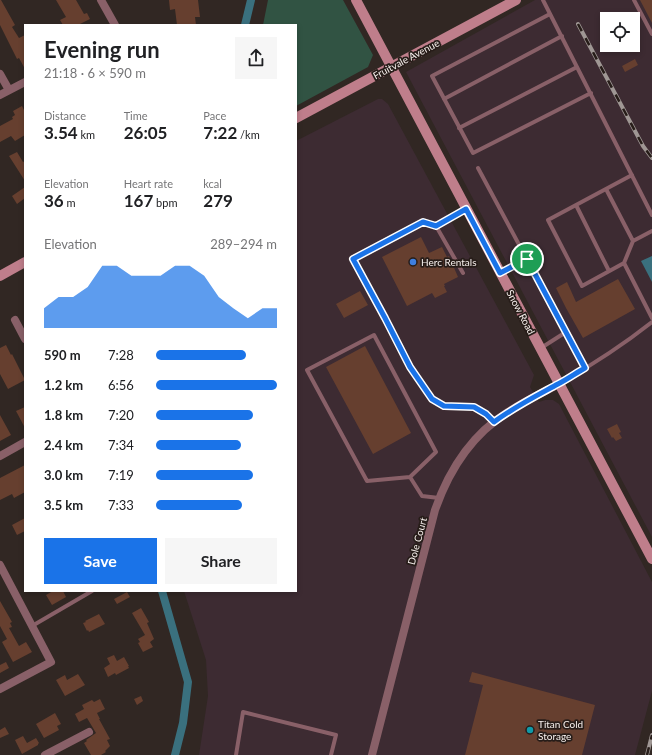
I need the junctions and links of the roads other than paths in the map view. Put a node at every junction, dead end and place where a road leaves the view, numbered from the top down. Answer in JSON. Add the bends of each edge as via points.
{"nodes":[{"id":1,"x":101,"y":0,"type":"edge"},
{"id":2,"x":356,"y":0,"type":"edge"},
{"id":3,"x":516,"y":0,"type":"edge"},
{"id":4,"x":543,"y":0,"type":"edge"},
{"id":5,"x":634,"y":0,"type":"edge"},
{"id":6,"x":550,"y":14,"type":"junction"},
{"id":7,"x":114,"y":24,"type":"edge"},
{"id":8,"x":652,"y":34,"type":"edge"},
{"id":9,"x":562,"y":36,"type":"junction"},
{"id":10,"x":391,"y":67,"type":"junction"},
{"id":11,"x":577,"y":67,"type":"junction"},
{"id":12,"x":0,"y":74,"type":"edge"},
{"id":13,"x":24,"y":82,"type":"edge"},
{"id":14,"x":9,"y":90,"type":"junction"},
{"id":15,"x":591,"y":93,"type":"junction"},
{"id":16,"x":0,"y":95,"type":"edge"},
{"id":17,"x":444,"y":99,"type":"junction"},
{"id":18,"x":297,"y":117,"type":"edge"},
{"id":19,"x":459,"y":128,"type":"junction"},
{"id":20,"x":478,"y":168,"type":"dead end"},
{"id":21,"x":632,"y":175,"type":"junction"},
{"id":22,"x":606,"y":189,"type":"junction"},
{"id":23,"x":576,"y":205,"type":"junction"},
{"id":24,"x":466,"y":209,"type":"junction"},
{"id":25,"x":652,"y":215,"type":"edge"},
{"id":26,"x":436,"y":226,"type":"junction"},
{"id":27,"x":652,"y":231,"type":"edge"},
{"id":28,"x":633,"y":241,"type":"junction"},
{"id":29,"x":527,"y":259,"type":"junction"},
{"id":30,"x":24,"y":263,"type":"edge"},
{"id":31,"x":624,"y":263,"type":"junction"},
{"id":32,"x":609,"y":271,"type":"junction"},
{"id":33,"x":463,"y":273,"type":"dead end"},
{"id":34,"x":500,"y":273,"type":"junction"},
{"id":35,"x":0,"y":276,"type":"edge"},
{"id":36,"x":652,"y":318,"type":"edge"},
{"id":37,"x":15,"y":320,"type":"dead end"},
{"id":38,"x":652,"y":322,"type":"edge"},
{"id":39,"x":566,"y":332,"type":"junction"},
{"id":40,"x":24,"y":337,"type":"edge"},
{"id":41,"x":540,"y":348,"type":"junction"},
{"id":42,"x":585,"y":368,"type":"junction"},
{"id":43,"x":559,"y":384,"type":"junction"},
{"id":44,"x":494,"y":422,"type":"junction"},
{"id":45,"x":24,"y":443,"type":"edge"},
{"id":46,"x":0,"y":456,"type":"edge"},
{"id":47,"x":410,"y":477,"type":"junction"},
{"id":48,"x":439,"y":498,"type":"junction"},
{"id":49,"x":652,"y":559,"type":"edge"},
{"id":50,"x":0,"y":565,"type":"edge"},
{"id":51,"x":90,"y":592,"type":"edge"},
{"id":52,"x":32,"y":626,"type":"junction"},
{"id":53,"x":0,"y":689,"type":"edge"},
{"id":54,"x":89,"y":732,"type":"dead end"},
{"id":55,"x":45,"y":755,"type":"edge"},
{"id":56,"x":236,"y":755,"type":"edge"},
{"id":57,"x":331,"y":755,"type":"edge"},
{"id":58,"x":372,"y":755,"type":"edge"}],
"edges":[{"from":1,"to":7,"type":"street"},
{"from":2,"to":10,"type":"main road","name":"Snow Road"},
{"from":3,"to":10,"type":"main road","name":"Fruitvale Avenue"},
{"from":4,"to":6,"type":"lane"},
{"from":5,"to":8,"type":"lane"},
{"from":6,"to":9,"type":"lane"},
{"from":6,"to":17,"type":"lane","via":[[432,76]]},
{"from":9,"to":11,"type":"lane"},
{"from":9,"to":17,"type":"lane"},
{"from":10,"to":18,"type":"main road","name":"Fruitvale Avenue"},
{"from":10,"to":24,"type":"main road","name":"Snow Road"},
{"from":11,"to":15,"type":"lane"},
{"from":11,"to":19,"type":"lane"},
{"from":12,"to":14,"type":"street"},
{"from":13,"to":14,"type":"street"},
{"from":14,"to":16,"type":"street"},
{"from":15,"to":19,"type":"lane","via":[[473,153]]},
{"from":15,"to":21,"type":"lane"},
{"from":17,"to":19,"type":"lane"},
{"from":20,"to":29,"type":"lane"},
{"from":21,"to":22,"type":"lane"},
{"from":21,"to":25,"type":"lane"},
{"from":22,"to":23,"type":"lane"},
{"from":22,"to":28,"type":"lane"},
{"from":23,"to":32,"type":"lane"},
{"from":23,"to":32,"type":"lane","via":[[548,220],[582,286]]},
{"from":24,"to":26,"type":"lane"},
{"from":24,"to":34,"type":"main road","name":"Snow Road"},
{"from":26,"to":33,"type":"lane"},
{"from":26,"to":44,"type":"lane","via":[[423,222],[353,259],[410,367],[432,399],[444,406],[474,407]]},
{"from":27,"to":28,"type":"lane"},
{"from":28,"to":31,"type":"lane"},
{"from":29,"to":34,"type":"lane"},
{"from":29,"to":39,"type":"lane"},
{"from":30,"to":35,"type":"main road"},
{"from":31,"to":32,"type":"lane"},
{"from":31,"to":36,"type":"lane"},
{"from":34,"to":41,"type":"main road","name":"Snow Road"},
{"from":37,"to":40,"type":"street"},
{"from":38,"to":42,"type":"lane"},
{"from":39,"to":41,"type":"lane"},
{"from":39,"to":42,"type":"lane"},
{"from":41,"to":43,"type":"main road","name":"Snow Road"},
{"from":42,"to":43,"type":"lane"},
{"from":43,"to":44,"type":"street","name":"Dole Court","via":[[522,403]]},
{"from":43,"to":49,"type":"main road","name":"Snow Road"},
{"from":44,"to":48,"type":"street","name":"Dole Court","via":[[457,462]]},
{"from":45,"to":46,"type":"street"},
{"from":47,"to":47,"type":"lane","via":[[436,452],[374,335],[308,370],[367,481]]},
{"from":47,"to":48,"type":"lane","via":[[422,496]]},
{"from":48,"to":58,"type":"street","name":"Dole Court"},
{"from":50,"to":52,"type":"street"},
{"from":51,"to":52,"type":"lane"},
{"from":52,"to":53,"type":"street","via":[[51,662]]},
{"from":54,"to":55,"type":"street"},
{"from":56,"to":57,"type":"lane","via":[[243,712],[336,735]]}]}
